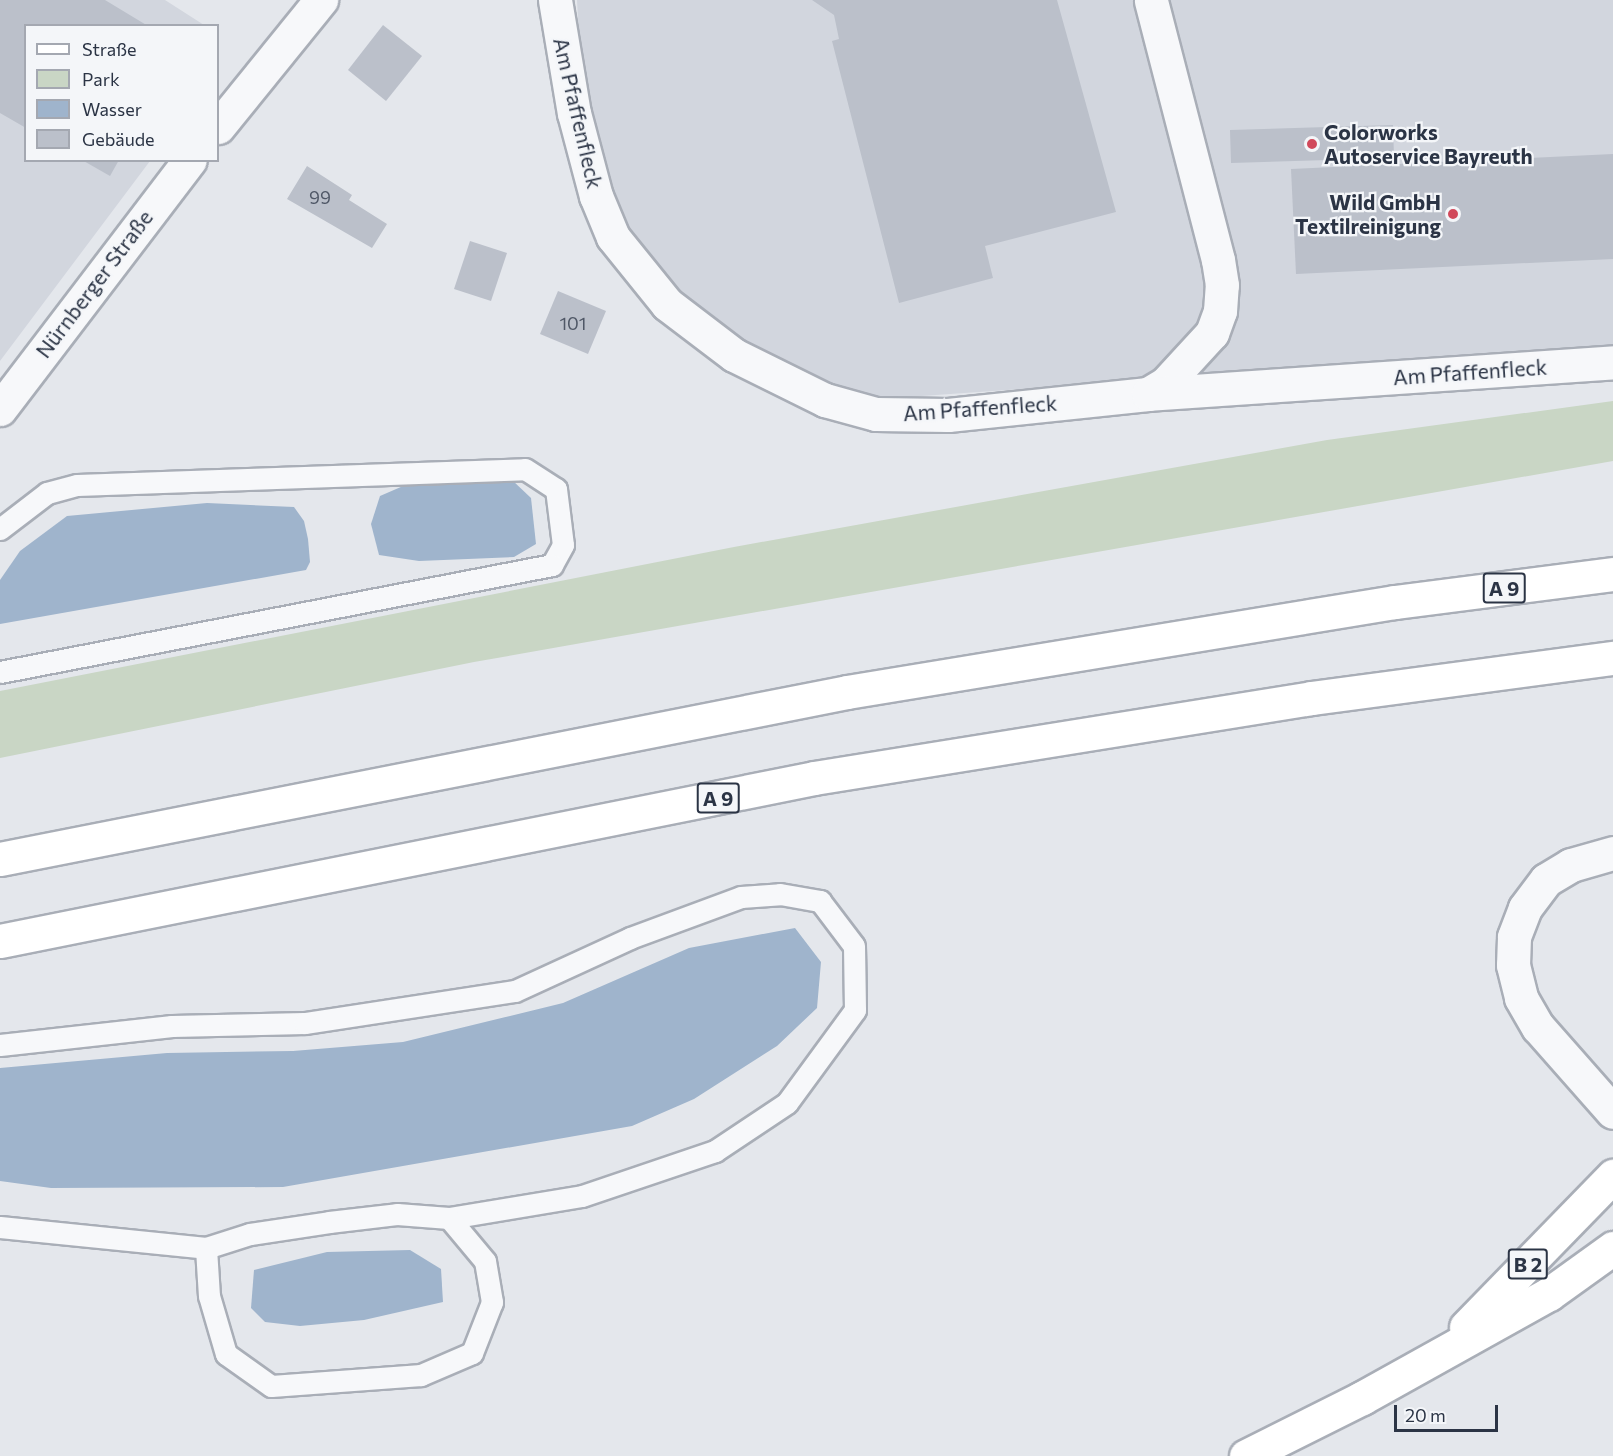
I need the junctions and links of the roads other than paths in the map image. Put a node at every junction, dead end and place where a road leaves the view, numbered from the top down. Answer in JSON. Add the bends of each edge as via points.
{"nodes":[{"id":1,"x":321,"y":0,"type":"edge"},
{"id":2,"x":555,"y":0,"type":"edge"},
{"id":3,"x":1150,"y":0,"type":"edge"},
{"id":4,"x":219,"y":126,"type":"edge"},
{"id":5,"x":188,"y":162,"type":"edge"},
{"id":6,"x":1613,"y":362,"type":"edge"},
{"id":7,"x":1148,"y":394,"type":"junction"},
{"id":8,"x":0,"y":409,"type":"edge"},
{"id":9,"x":0,"y":529,"type":"edge"},
{"id":10,"x":1613,"y":574,"type":"edge"},
{"id":11,"x":1613,"y":658,"type":"edge"},
{"id":12,"x":0,"y":672,"type":"edge"},
{"id":13,"x":1613,"y":853,"type":"edge"},
{"id":14,"x":0,"y":858,"type":"edge"},
{"id":15,"x":0,"y":941,"type":"edge"},
{"id":16,"x":0,"y":1045,"type":"edge"},
{"id":17,"x":1613,"y":1112,"type":"edge"},
{"id":18,"x":1613,"y":1176,"type":"edge"},
{"id":19,"x":448,"y":1218,"type":"junction"},
{"id":20,"x":0,"y":1227,"type":"edge"},
{"id":21,"x":206,"y":1248,"type":"junction"},
{"id":22,"x":1613,"y":1248,"type":"edge"},
{"id":23,"x":1443,"y":1351,"type":"junction"},
{"id":24,"x":1246,"y":1456,"type":"edge"}],
"edges":[{"from":1,"to":4,"type":"street"},
{"from":2,"to":7,"type":"street","name":"Am Pfaffenfleck","via":[[574,113],[596,196],[613,237],[667,304],[734,354],[825,400],[876,414],[948,415]]},
{"from":3,"to":7,"type":"street","via":[[1222,285],[1220,310],[1212,333],[1166,383]]},
{"from":5,"to":8,"type":"street","name":"Nürnberger Straße"},
{"from":6,"to":7,"type":"street","name":"Am Pfaffenfleck"},
{"from":9,"to":12,"type":"lane","via":[[47,493],[77,484],[525,469],[556,489],[563,545],[552,565]]},
{"from":10,"to":14,"type":"main road","number":"A 9","via":[[1395,602],[847,692]]},
{"from":11,"to":15,"type":"main road","number":"A 9","via":[[1312,698],[814,778]]},
{"from":13,"to":17,"type":"street","via":[[1570,865],[1546,880],[1525,908],[1514,937],[1513,965],[1521,998],[1563,1059]]},
{"from":16,"to":19,"type":"lane","via":[[172,1026],[305,1023],[504,993],[630,938],[741,897],[780,894],[820,901],[854,946],[855,1010],[787,1103],[704,1155],[582,1196]]},
{"from":18,"to":23,"type":"main road","number":"B 2"},
{"from":19,"to":21,"type":"lane","via":[[397,1214],[329,1222],[250,1234]]},
{"from":19,"to":21,"type":"lane","via":[[485,1261],[492,1302],[472,1353],[421,1375],[271,1386],[226,1354],[209,1296]]},
{"from":20,"to":21,"type":"lane"},
{"from":22,"to":23,"type":"main road","number":"B 2","via":[[1549,1294]]},
{"from":23,"to":24,"type":"main road","number":"B 2","via":[[1362,1398]]}]}
